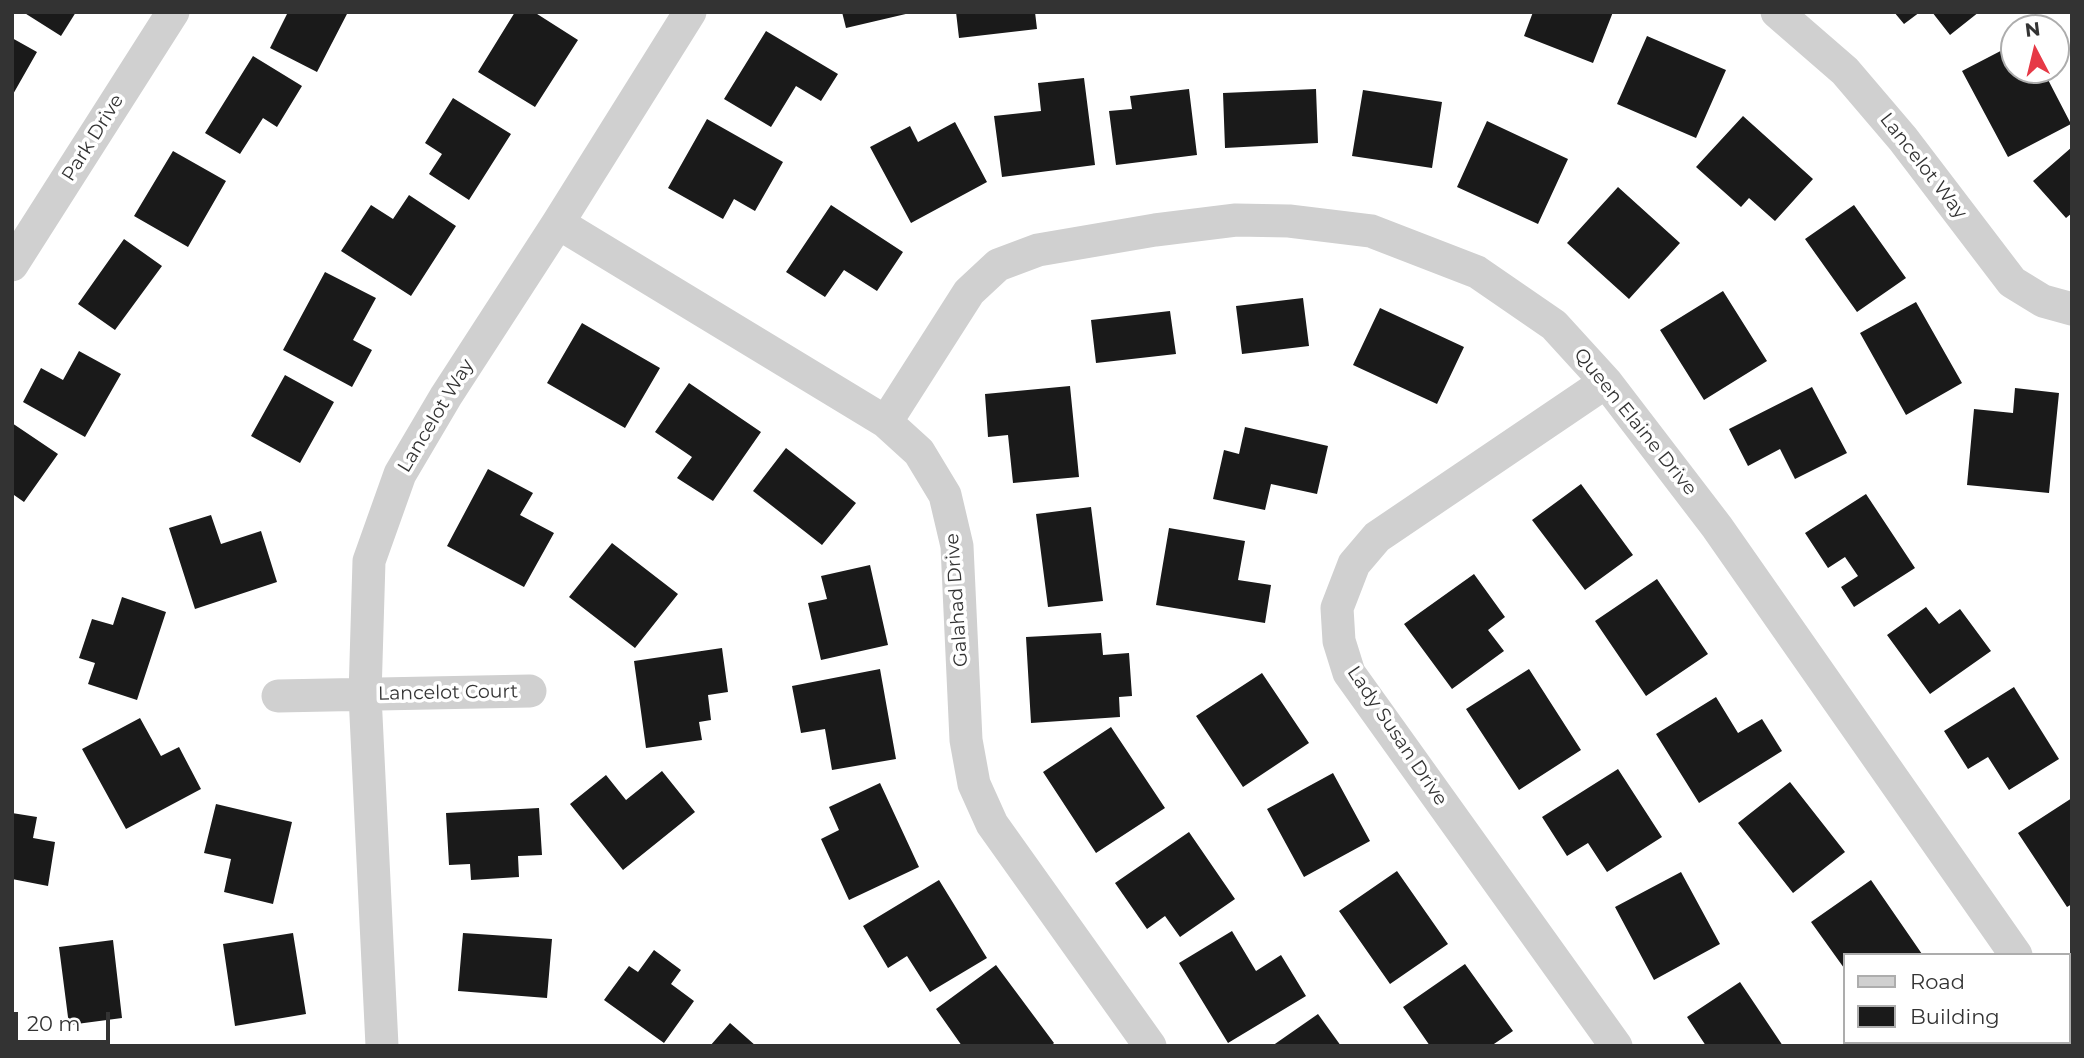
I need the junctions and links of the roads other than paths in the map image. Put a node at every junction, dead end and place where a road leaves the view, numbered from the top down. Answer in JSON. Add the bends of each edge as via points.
{"nodes":[{"id":1,"x":173,"y":12,"type":"edge"},
{"id":2,"x":690,"y":12,"type":"edge"},
{"id":3,"x":1777,"y":12,"type":"edge"},
{"id":4,"x":558,"y":223,"type":"junction"},
{"id":5,"x":12,"y":264,"type":"edge"},
{"id":6,"x":2072,"y":309,"type":"edge"},
{"id":7,"x":1606,"y":382,"type":"junction"},
{"id":8,"x":886,"y":422,"type":"junction"},
{"id":9,"x":530,"y":691,"type":"dead end"},
{"id":10,"x":365,"y":695,"type":"junction"},
{"id":11,"x":278,"y":696,"type":"dead end"},
{"id":12,"x":2015,"y":953,"type":"edge"},
{"id":13,"x":382,"y":1046,"type":"edge"},
{"id":14,"x":1150,"y":1046,"type":"edge"},
{"id":15,"x":1616,"y":1046,"type":"edge"}],
"edges":[{"from":1,"to":5,"type":"street","name":"Park Drive"},
{"from":2,"to":4,"type":"street","name":"Lancelot Way"},
{"from":3,"to":6,"type":"street","name":"Lancelot Way","via":[[1845,71],[2012,282],[2043,301]]},
{"from":4,"to":8,"type":"street","name":"Galahad Drive"},
{"from":4,"to":10,"type":"street","name":"Lancelot Way","via":[[400,474],[369,561]]},
{"from":7,"to":8,"type":"street","name":"Queen Elaine Drive","via":[[1554,325],[1478,272],[1371,231],[1236,220],[1038,250],[998,265],[969,292]]},
{"from":7,"to":12,"type":"street","name":"Queen Elaine Drive","via":[[1717,527]]},
{"from":7,"to":15,"type":"street","name":"Lady Susan Drive","via":[[1377,537],[1354,564],[1337,608],[1339,641],[1349,673]]},
{"from":8,"to":14,"type":"street","name":"Galahad Drive","via":[[919,452],[945,495],[957,545],[966,740],[974,784],[992,824]]},
{"from":9,"to":10,"type":"street","name":"Lancelot Court"},
{"from":10,"to":11,"type":"street","name":"Lancelot Court"},
{"from":10,"to":13,"type":"street","name":"Lancelot Way"}]}
